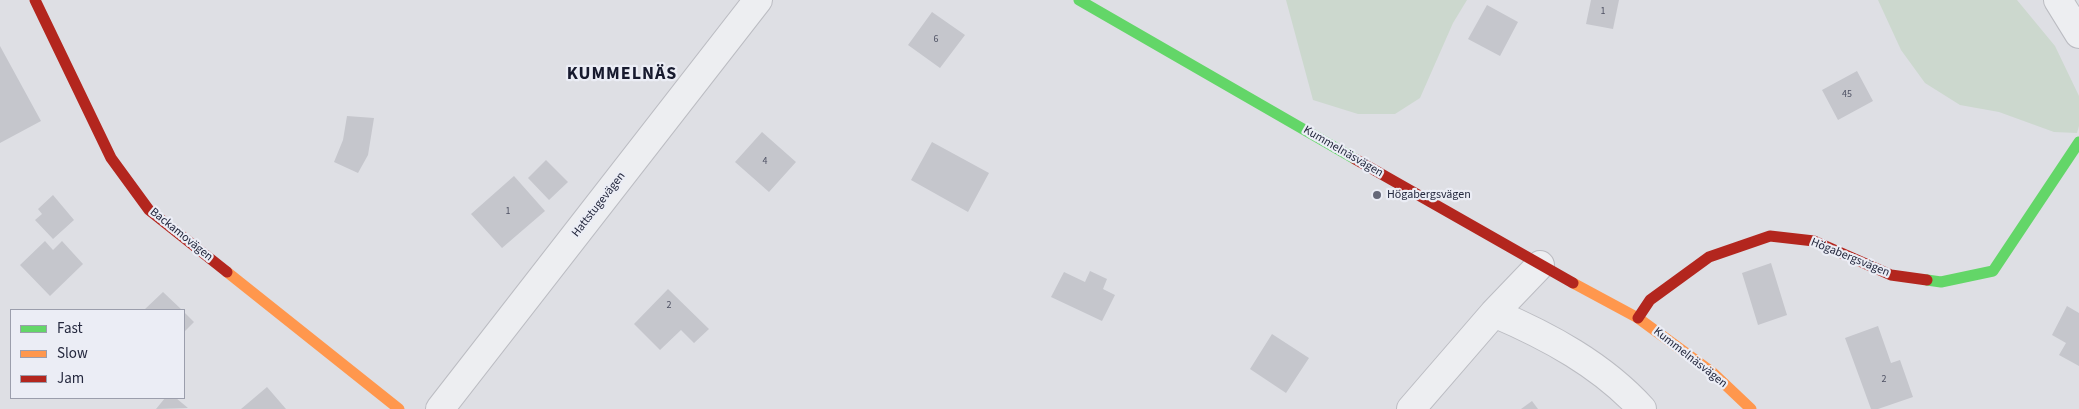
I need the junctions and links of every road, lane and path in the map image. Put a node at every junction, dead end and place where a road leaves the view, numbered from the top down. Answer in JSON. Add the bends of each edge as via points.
{"nodes":[{"id":1,"x":35,"y":0,"type":"edge"},
{"id":2,"x":758,"y":0,"type":"edge"},
{"id":3,"x":1079,"y":0,"type":"edge"},
{"id":4,"x":2058,"y":0,"type":"edge"},
{"id":5,"x":2079,"y":34,"type":"edge"},
{"id":6,"x":2079,"y":142,"type":"edge"},
{"id":7,"x":1540,"y":265,"type":"junction"},
{"id":8,"x":1494,"y":313,"type":"junction"},
{"id":9,"x":1638,"y":318,"type":"junction"},
{"id":10,"x":400,"y":409,"type":"edge"},
{"id":11,"x":440,"y":409,"type":"edge"},
{"id":12,"x":1411,"y":409,"type":"edge"},
{"id":13,"x":1642,"y":409,"type":"edge"},
{"id":14,"x":1751,"y":409,"type":"edge"}],
"edges":[{"from":1,"to":10,"type":"street","name":"Backamovägen","via":[[111,158],[149,210]]},
{"from":2,"to":11,"type":"street","name":"Hattstugevägen"},
{"from":3,"to":7,"type":"street","name":"Kummelnäsvägen"},
{"from":4,"to":5,"type":"street"},
{"from":6,"to":9,"type":"street","name":"Högabergsvägen","via":[[1993,271],[1941,282],[1892,275],[1814,241],[1770,236],[1709,257],[1650,300]]},
{"from":7,"to":8,"type":"street"},
{"from":7,"to":9,"type":"street","name":"Kummelnäsvägen"},
{"from":8,"to":12,"type":"street"},
{"from":8,"to":13,"type":"street","via":[[1530,328],[1582,358],[1629,394]]},
{"from":9,"to":14,"type":"street","name":"Kummelnäsvägen","via":[[1713,373]]}]}
